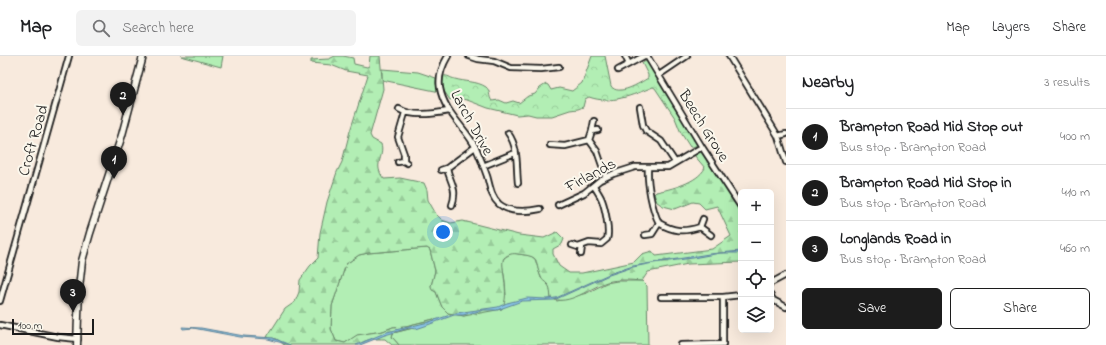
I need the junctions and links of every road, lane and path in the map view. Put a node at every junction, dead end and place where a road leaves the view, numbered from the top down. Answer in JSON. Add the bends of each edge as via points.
{"nodes":[{"id":1,"x":69,"y":56,"type":"edge"},
{"id":2,"x":143,"y":56,"type":"edge"},
{"id":3,"x":448,"y":56,"type":"edge"},
{"id":4,"x":469,"y":56,"type":"edge"},
{"id":5,"x":625,"y":56,"type":"edge"},
{"id":6,"x":644,"y":56,"type":"edge"},
{"id":7,"x":647,"y":56,"type":"edge"},
{"id":8,"x":687,"y":56,"type":"edge"},
{"id":9,"x":729,"y":56,"type":"edge"},
{"id":10,"x":629,"y":64,"type":"junction"},
{"id":11,"x":559,"y":67,"type":"dead end"},
{"id":12,"x":618,"y":70,"type":"dead end"},
{"id":13,"x":659,"y":75,"type":"junction"},
{"id":14,"x":640,"y":107,"type":"dead end"},
{"id":15,"x":399,"y":110,"type":"dead end"},
{"id":16,"x":449,"y":111,"type":"junction"},
{"id":17,"x":404,"y":113,"type":"junction"},
{"id":18,"x":594,"y":121,"type":"dead end"},
{"id":19,"x":598,"y":130,"type":"dead end"},
{"id":20,"x":592,"y":131,"type":"junction"},
{"id":21,"x":508,"y":132,"type":"dead end"},
{"id":22,"x":786,"y":134,"type":"edge"},
{"id":23,"x":778,"y":136,"type":"junction"},
{"id":24,"x":589,"y":140,"type":"junction"},
{"id":25,"x":550,"y":145,"type":"dead end"},
{"id":26,"x":475,"y":147,"type":"junction"},
{"id":27,"x":702,"y":147,"type":"junction"},
{"id":28,"x":515,"y":153,"type":"junction"},
{"id":29,"x":403,"y":162,"type":"dead end"},
{"id":30,"x":676,"y":162,"type":"junction"},
{"id":31,"x":786,"y":162,"type":"edge"},
{"id":32,"x":483,"y":166,"type":"junction"},
{"id":33,"x":447,"y":168,"type":"junction"},
{"id":34,"x":648,"y":168,"type":"junction"},
{"id":35,"x":441,"y":170,"type":"dead end"},
{"id":36,"x":606,"y":177,"type":"junction"},
{"id":37,"x":518,"y":183,"type":"dead end"},
{"id":38,"x":594,"y":186,"type":"junction"},
{"id":39,"x":738,"y":202,"type":"edge"},
{"id":40,"x":452,"y":205,"type":"dead end"},
{"id":41,"x":558,"y":205,"type":"dead end"},
{"id":42,"x":540,"y":209,"type":"dead end"},
{"id":43,"x":703,"y":219,"type":"dead end"},
{"id":44,"x":660,"y":223,"type":"junction"},
{"id":45,"x":700,"y":227,"type":"junction"},
{"id":46,"x":645,"y":235,"type":"dead end"},
{"id":47,"x":711,"y":235,"type":"dead end"},
{"id":48,"x":572,"y":245,"type":"dead end"},
{"id":49,"x":582,"y":246,"type":"junction"},
{"id":50,"x":581,"y":254,"type":"dead end"},
{"id":51,"x":786,"y":275,"type":"edge"},
{"id":52,"x":774,"y":281,"type":"edge"},
{"id":53,"x":738,"y":295,"type":"edge"},
{"id":54,"x":661,"y":297,"type":"dead end"},
{"id":55,"x":723,"y":297,"type":"junction"},
{"id":56,"x":772,"y":297,"type":"edge"},
{"id":57,"x":0,"y":301,"type":"edge"},
{"id":58,"x":786,"y":307,"type":"edge"},
{"id":59,"x":0,"y":325,"type":"edge"},
{"id":60,"x":78,"y":342,"type":"edge"},
{"id":61,"x":724,"y":344,"type":"edge"},
{"id":62,"x":681,"y":345,"type":"edge"}],
"edges":[{"from":1,"to":57,"type":"street","name":"Croft Road"},
{"from":2,"to":60,"type":"main road","via":[[122,135],[82,261]]},
{"from":3,"to":16,"type":"street","name":"Larch Drive","via":[[439,79],[441,93]]},
{"from":4,"to":11,"type":"street","via":[[494,61],[511,68]]},
{"from":5,"to":10,"type":"street"},
{"from":6,"to":10,"type":"street"},
{"from":7,"to":13,"type":"street","name":"Beech Grove"},
{"from":8,"to":13,"type":"street"},
{"from":9,"to":23,"type":"street"},
{"from":10,"to":12,"type":"street"},
{"from":13,"to":27,"type":"street","name":"Beech Grove"},
{"from":14,"to":30,"type":"street","via":[[646,131],[661,141]]},
{"from":15,"to":17,"type":"street"},
{"from":16,"to":17,"type":"street"},
{"from":16,"to":26,"type":"street","name":"Larch Drive","via":[[466,131]]},
{"from":17,"to":29,"type":"street","via":[[398,137],[404,154]]},
{"from":18,"to":20,"type":"street"},
{"from":19,"to":20,"type":"street"},
{"from":20,"to":24,"type":"street"},
{"from":21,"to":28,"type":"street","via":[[514,143]]},
{"from":22,"to":23,"type":"street"},
{"from":23,"to":31,"type":"street"},
{"from":24,"to":25,"type":"street","via":[[565,146]]},
{"from":24,"to":36,"type":"street","via":[[597,150]]},
{"from":26,"to":32,"type":"street","name":"Larch Drive"},
{"from":26,"to":33,"type":"street"},
{"from":27,"to":30,"type":"street","name":"Firlands"},
{"from":27,"to":39,"type":"street","name":"Beech Grove"},
{"from":28,"to":32,"type":"street"},
{"from":28,"to":37,"type":"street","via":[[518,162]]},
{"from":30,"to":34,"type":"street","name":"Firlands","via":[[663,168]]},
{"from":32,"to":42,"type":"street","name":"Larch Drive","via":[[493,196],[499,204],[509,210],[520,212]]},
{"from":33,"to":35,"type":"street"},
{"from":33,"to":40,"type":"street","via":[[455,191]]},
{"from":34,"to":36,"type":"street","name":"Firlands","via":[[628,169]]},
{"from":34,"to":44,"type":"street","via":[[648,186],[655,215]]},
{"from":36,"to":38,"type":"street","name":"Firlands"},
{"from":38,"to":41,"type":"street","name":"Firlands"},
{"from":38,"to":49,"type":"street","via":[[604,204],[608,236],[601,244],[588,243]]},
{"from":43,"to":45,"type":"street"},
{"from":44,"to":45,"type":"street","via":[[680,231]]},
{"from":44,"to":46,"type":"street","via":[[652,234]]},
{"from":45,"to":47,"type":"street"},
{"from":48,"to":49,"type":"street"},
{"from":49,"to":50,"type":"street"},
{"from":51,"to":52,"type":"street"},
{"from":53,"to":55,"type":"street"},
{"from":54,"to":55,"type":"street"},
{"from":55,"to":61,"type":"street"},
{"from":56,"to":58,"type":"street"},
{"from":59,"to":60,"type":"street"},
{"from":61,"to":62,"type":"street"}]}
